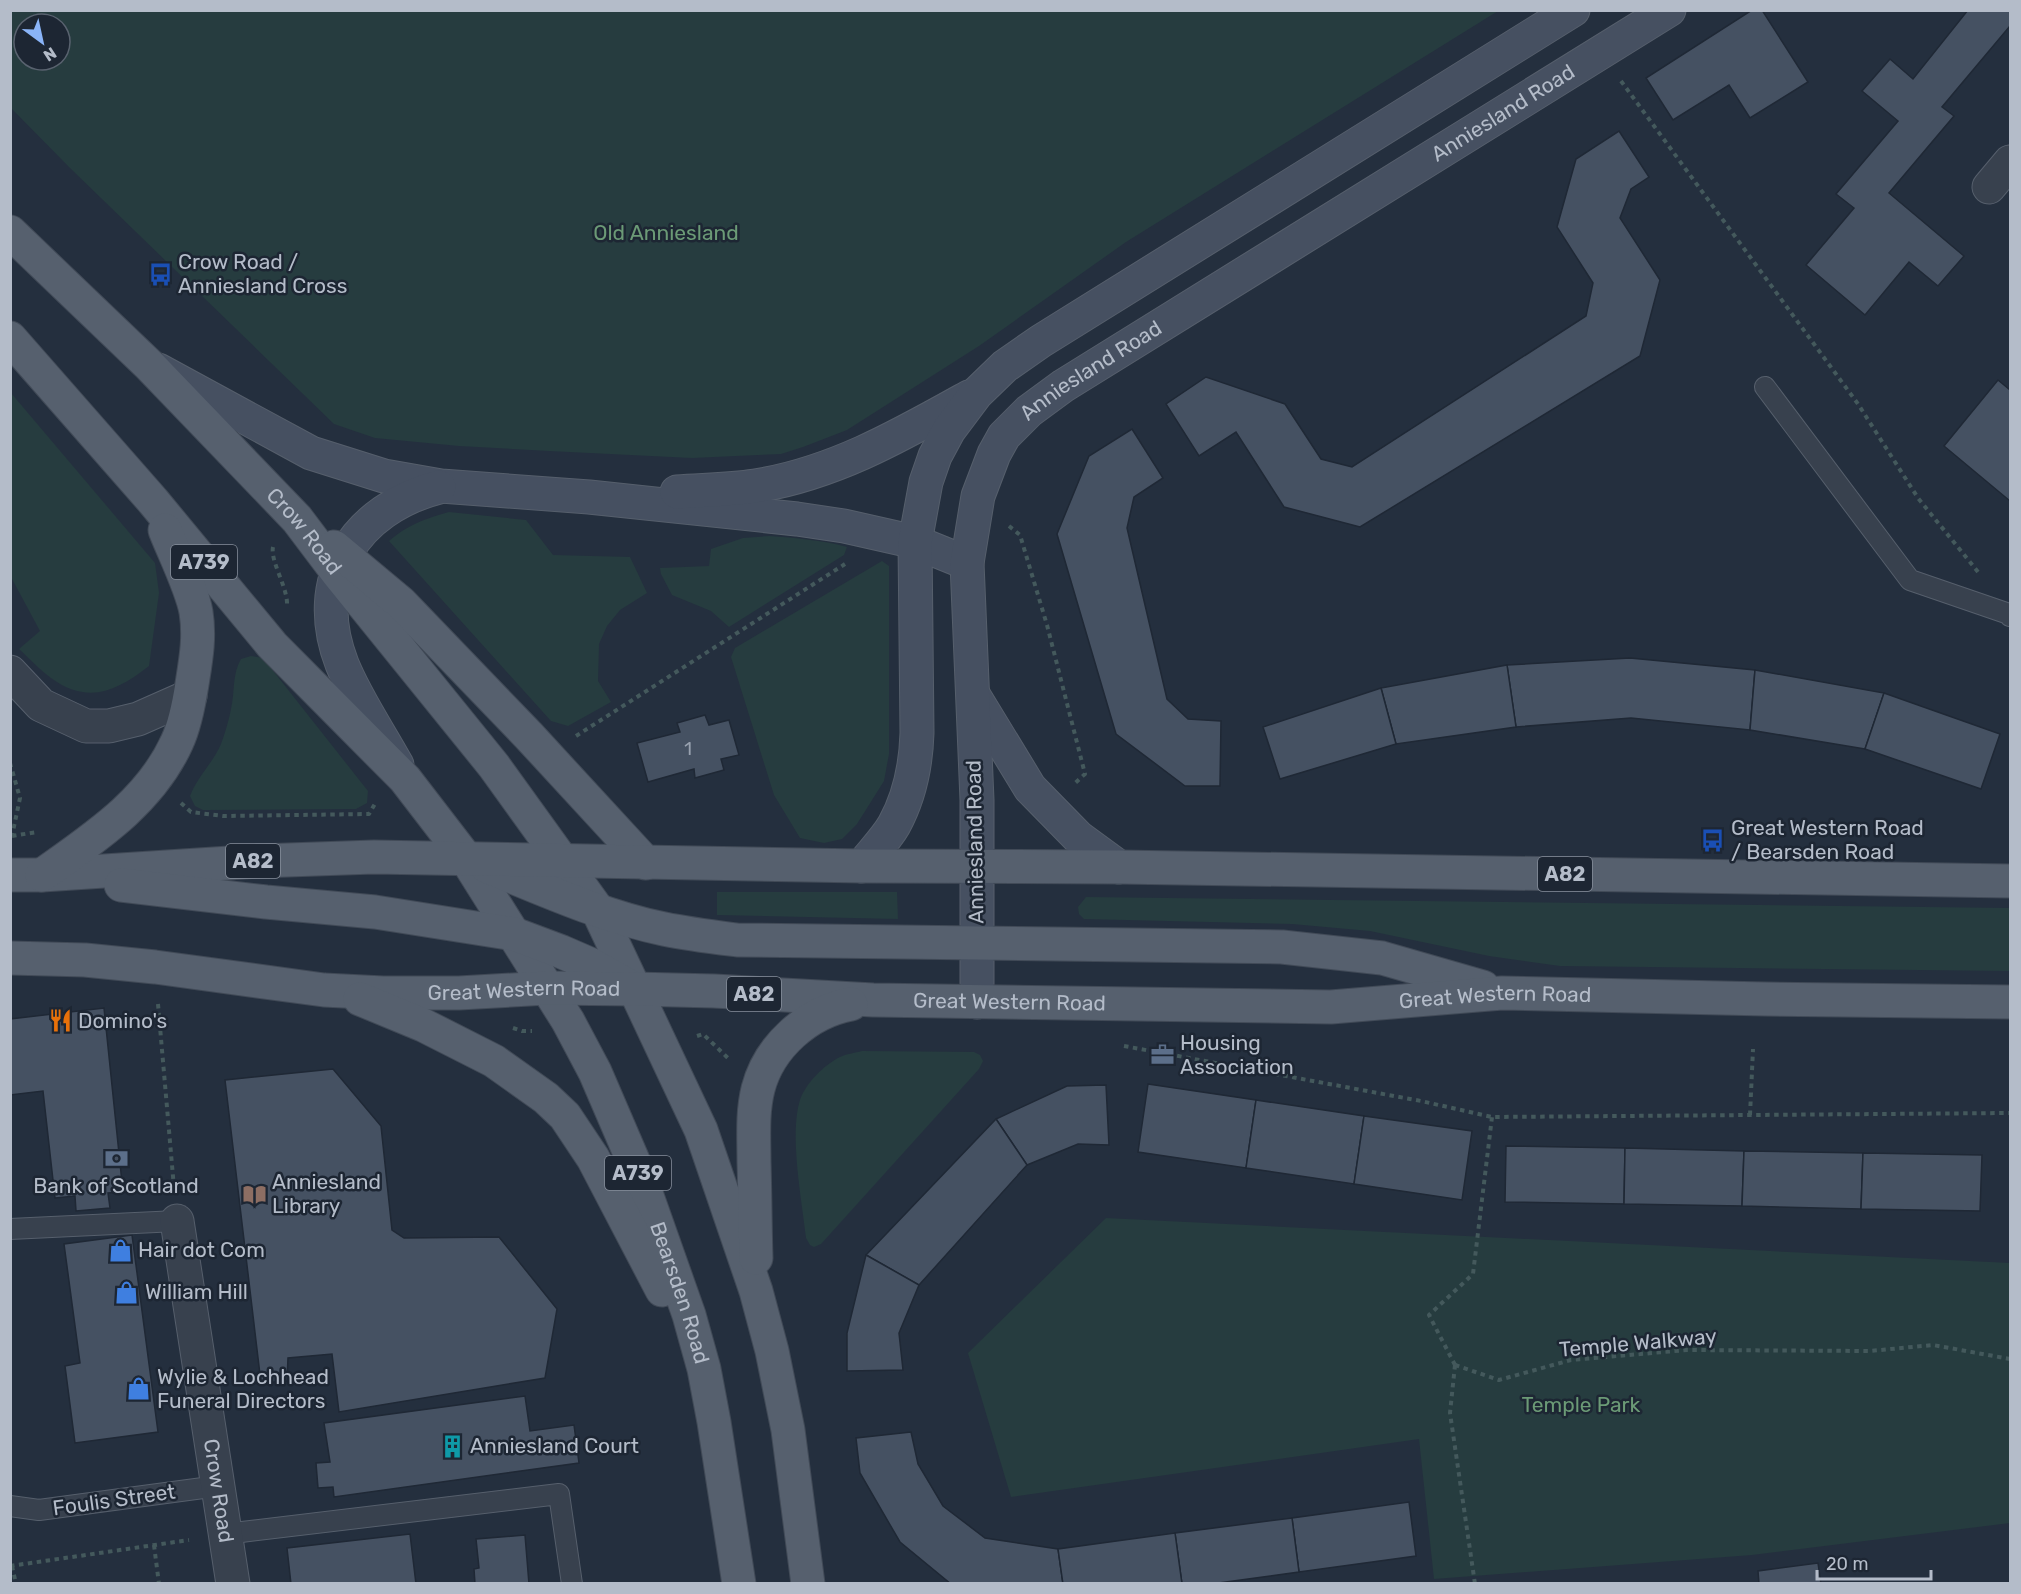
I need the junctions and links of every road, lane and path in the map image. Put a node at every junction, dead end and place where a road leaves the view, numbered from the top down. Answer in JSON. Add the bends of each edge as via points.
{"nodes":[{"id":1,"x":1573,"y":10,"type":"edge"},
{"id":2,"x":1669,"y":10,"type":"edge"},
{"id":3,"x":1602,"y":53,"type":"junction"},
{"id":4,"x":2010,"y":162,"type":"edge"},
{"id":5,"x":1989,"y":187,"type":"dead end"},
{"id":6,"x":10,"y":232,"type":"edge"},
{"id":7,"x":10,"y":338,"type":"edge"},
{"id":8,"x":149,"y":365,"type":"junction"},
{"id":9,"x":1765,"y":387,"type":"dead end"},
{"id":10,"x":976,"y":393,"type":"junction"},
{"id":11,"x":441,"y":486,"type":"junction"},
{"id":12,"x":589,"y":497,"type":"junction"},
{"id":13,"x":153,"y":501,"type":"junction"},
{"id":14,"x":870,"y":532,"type":"junction"},
{"id":15,"x":915,"y":542,"type":"junction"},
{"id":16,"x":340,"y":563,"type":"junction"},
{"id":17,"x":967,"y":563,"type":"junction"},
{"id":18,"x":2009,"y":615,"type":"edge"},
{"id":19,"x":10,"y":672,"type":"edge"},
{"id":20,"x":971,"y":692,"type":"junction"},
{"id":21,"x":190,"y":696,"type":"junction"},
{"id":22,"x":568,"y":741,"type":"dead end"},
{"id":23,"x":10,"y":764,"type":"edge"},
{"id":24,"x":156,"y":777,"type":"junction"},
{"id":25,"x":405,"y":779,"type":"junction"},
{"id":26,"x":42,"y":831,"type":"dead end"},
{"id":27,"x":11,"y":838,"type":"edge"},
{"id":28,"x":465,"y":857,"type":"junction"},
{"id":29,"x":564,"y":862,"type":"junction"},
{"id":30,"x":646,"y":863,"type":"junction"},
{"id":31,"x":862,"y":866,"type":"junction"},
{"id":32,"x":976,"y":867,"type":"junction"},
{"id":33,"x":1119,"y":867,"type":"junction"},
{"id":34,"x":26,"y":875,"type":"edge"},
{"id":35,"x":2010,"y":881,"type":"edge"},
{"id":36,"x":597,"y":909,"type":"junction"},
{"id":37,"x":514,"y":934,"type":"junction"},
{"id":38,"x":977,"y":943,"type":"junction"},
{"id":39,"x":10,"y":958,"type":"edge"},
{"id":40,"x":548,"y":988,"type":"junction"},
{"id":41,"x":635,"y":989,"type":"junction"},
{"id":42,"x":324,"y":990,"type":"junction"},
{"id":43,"x":1502,"y":993,"type":"junction"},
{"id":44,"x":873,"y":1000,"type":"junction"},
{"id":45,"x":977,"y":1002,"type":"junction"},
{"id":46,"x":2010,"y":1002,"type":"edge"},
{"id":47,"x":158,"y":1004,"type":"dead end"},
{"id":48,"x":1124,"y":1046,"type":"dead end"},
{"id":49,"x":1753,"y":1049,"type":"dead end"},
{"id":50,"x":2010,"y":1113,"type":"edge"},
{"id":51,"x":1750,"y":1115,"type":"junction"},
{"id":52,"x":1492,"y":1117,"type":"junction"},
{"id":53,"x":177,"y":1221,"type":"junction"},
{"id":54,"x":10,"y":1229,"type":"edge"},
{"id":55,"x":756,"y":1291,"type":"junction"},
{"id":56,"x":2010,"y":1359,"type":"edge"},
{"id":57,"x":1455,"y":1365,"type":"junction"},
{"id":58,"x":704,"y":1369,"type":"junction"},
{"id":59,"x":218,"y":1486,"type":"junction"},
{"id":60,"x":10,"y":1506,"type":"edge"},
{"id":61,"x":225,"y":1534,"type":"junction"},
{"id":62,"x":154,"y":1545,"type":"junction"},
{"id":63,"x":11,"y":1566,"type":"edge"},
{"id":64,"x":16,"y":1584,"type":"edge"},
{"id":65,"x":159,"y":1584,"type":"edge"},
{"id":66,"x":233,"y":1584,"type":"edge"},
{"id":67,"x":572,"y":1584,"type":"edge"},
{"id":68,"x":739,"y":1584,"type":"edge"},
{"id":69,"x":808,"y":1584,"type":"edge"},
{"id":70,"x":1475,"y":1584,"type":"edge"}],
"edges":[{"from":1,"to":10,"type":"street","via":[[1041,341]]},
{"from":2,"to":3,"type":"street","name":"Anniesland Road"},
{"from":3,"to":17,"type":"street","name":"Anniesland Road","via":[[1063,386],[1029,411],[1004,436],[994,453],[978,496]]},
{"from":3,"to":18,"type":"path","via":[[1858,404],[1918,498]]},
{"from":4,"to":5,"type":"street"},
{"from":6,"to":8,"type":"main road","name":"Crow Road"},
{"from":7,"to":13,"type":"main road","number":"A739"},
{"from":8,"to":11,"type":"street","via":[[311,453],[384,476]]},
{"from":8,"to":16,"type":"main road","name":"Crow Road"},
{"from":9,"to":18,"type":"lane","via":[[1910,580]]},
{"from":10,"to":12,"type":"street","via":[[860,455],[814,472],[754,486]]},
{"from":10,"to":15,"type":"street","via":[[935,456]]},
{"from":11,"to":12,"type":"street"},
{"from":11,"to":16,"type":"street","via":[[398,502],[370,523],[351,543]]},
{"from":12,"to":14,"type":"street","via":[[797,519]]},
{"from":13,"to":21,"type":"main road","via":[[195,610],[199,645]]},
{"from":13,"to":25,"type":"main road","number":"A739","via":[[272,645]]},
{"from":14,"to":15,"type":"street"},
{"from":14,"to":22,"type":"path","via":[[862,553]]},
{"from":15,"to":17,"type":"street"},
{"from":15,"to":31,"type":"street","via":[[916,757],[907,795],[894,825]]},
{"from":16,"to":25,"type":"street","via":[[332,595],[336,644],[350,681]]},
{"from":16,"to":29,"type":"main road","name":"Crow Road"},
{"from":16,"to":30,"type":"main road","via":[[401,603]]},
{"from":17,"to":20,"type":"street","name":"Anniesland Road"},
{"from":19,"to":21,"type":"street","via":[[41,705],[86,726],[109,726],[138,719]]},
{"from":20,"to":32,"type":"street","name":"Anniesland Road"},
{"from":20,"to":33,"type":"street","via":[[1030,788],[1078,837]]},
{"from":21,"to":24,"type":"main road","via":[[178,741]]},
{"from":23,"to":27,"type":"path","via":[[20,798]]},
{"from":24,"to":25,"type":"path","via":[[191,812],[223,816],[369,814]]},
{"from":24,"to":34,"type":"main road","via":[[140,798],[107,828]]},
{"from":25,"to":28,"type":"main road","number":"A739"},
{"from":26,"to":27,"type":"path"},
{"from":28,"to":29,"type":"main road"},
{"from":28,"to":34,"type":"main road","number":"A82","via":[[374,856]]},
{"from":28,"to":36,"type":"main road"},
{"from":28,"to":37,"type":"main road","number":"A739"},
{"from":29,"to":30,"type":"main road","number":"A82"},
{"from":29,"to":36,"type":"main road","name":"Crow Road"},
{"from":30,"to":31,"type":"main road","number":"A82"},
{"from":31,"to":32,"type":"main road","number":"A82"},
{"from":32,"to":33,"type":"main road","number":"A82"},
{"from":32,"to":38,"type":"street","name":"Anniesland Road"},
{"from":33,"to":35,"type":"main road","number":"A82"},
{"from":34,"to":37,"type":"main road","via":[[375,912]]},
{"from":36,"to":38,"type":"main road","via":[[662,929],[737,940]]},
{"from":36,"to":41,"type":"main road","name":"Crow Road"},
{"from":37,"to":40,"type":"main road","number":"A739"},
{"from":37,"to":41,"type":"main road","via":[[572,956]]},
{"from":38,"to":43,"type":"main road","via":[[1282,947],[1336,952],[1382,958]]},
{"from":38,"to":45,"type":"street","name":"Anniesland Road"},
{"from":39,"to":42,"type":"main road","name":"Great Western Road","number":"A82","via":[[155,967]]},
{"from":40,"to":41,"type":"main road","name":"Great Western Road","number":"A82"},
{"from":40,"to":42,"type":"main road","name":"Great Western Road","number":"A82","via":[[448,993]]},
{"from":40,"to":58,"type":"main road","name":"Bearsden Road","number":"A739","via":[[595,1072],[641,1179]]},
{"from":41,"to":44,"type":"main road","name":"Great Western Road","number":"A82"},
{"from":41,"to":55,"type":"main road","via":[[701,1130]]},
{"from":42,"to":58,"type":"main road","via":[[388,1010],[494,1061],[565,1116],[593,1158]]},
{"from":43,"to":45,"type":"main road","name":"Great Western Road","number":"A82","via":[[1331,1007]]},
{"from":43,"to":46,"type":"main road","name":"Great Western Road","number":"A82"},
{"from":44,"to":45,"type":"main road","name":"Great Western Road","number":"A82"},
{"from":44,"to":55,"type":"main road","via":[[816,1016],[787,1037],[762,1076],[754,1117]]},
{"from":47,"to":53,"type":"path"},
{"from":48,"to":52,"type":"path"},
{"from":49,"to":51,"type":"path"},
{"from":50,"to":51,"type":"path"},
{"from":51,"to":52,"type":"path"},
{"from":52,"to":57,"type":"path","via":[[1473,1274],[1429,1315]]},
{"from":53,"to":54,"type":"lane"},
{"from":53,"to":59,"type":"street","name":"Crow Road"},
{"from":55,"to":69,"type":"main road","via":[[788,1430]]},
{"from":56,"to":57,"type":"path","name":"Temple Walkway","via":[[1933,1345],[1870,1351],[1687,1350],[1571,1360],[1499,1380]]},
{"from":57,"to":70,"type":"path","via":[[1450,1413]]},
{"from":58,"to":68,"type":"main road","name":"Bearsden Road","number":"A739"},
{"from":59,"to":60,"type":"lane","name":"Foulis Street","via":[[39,1510]]},
{"from":59,"to":61,"type":"street","name":"Crow Road"},
{"from":61,"to":62,"type":"path"},
{"from":61,"to":66,"type":"street","name":"Crow Road"},
{"from":61,"to":67,"type":"lane","via":[[559,1494]]},
{"from":62,"to":63,"type":"path"},
{"from":62,"to":65,"type":"path"},
{"from":63,"to":64,"type":"path"}]}
